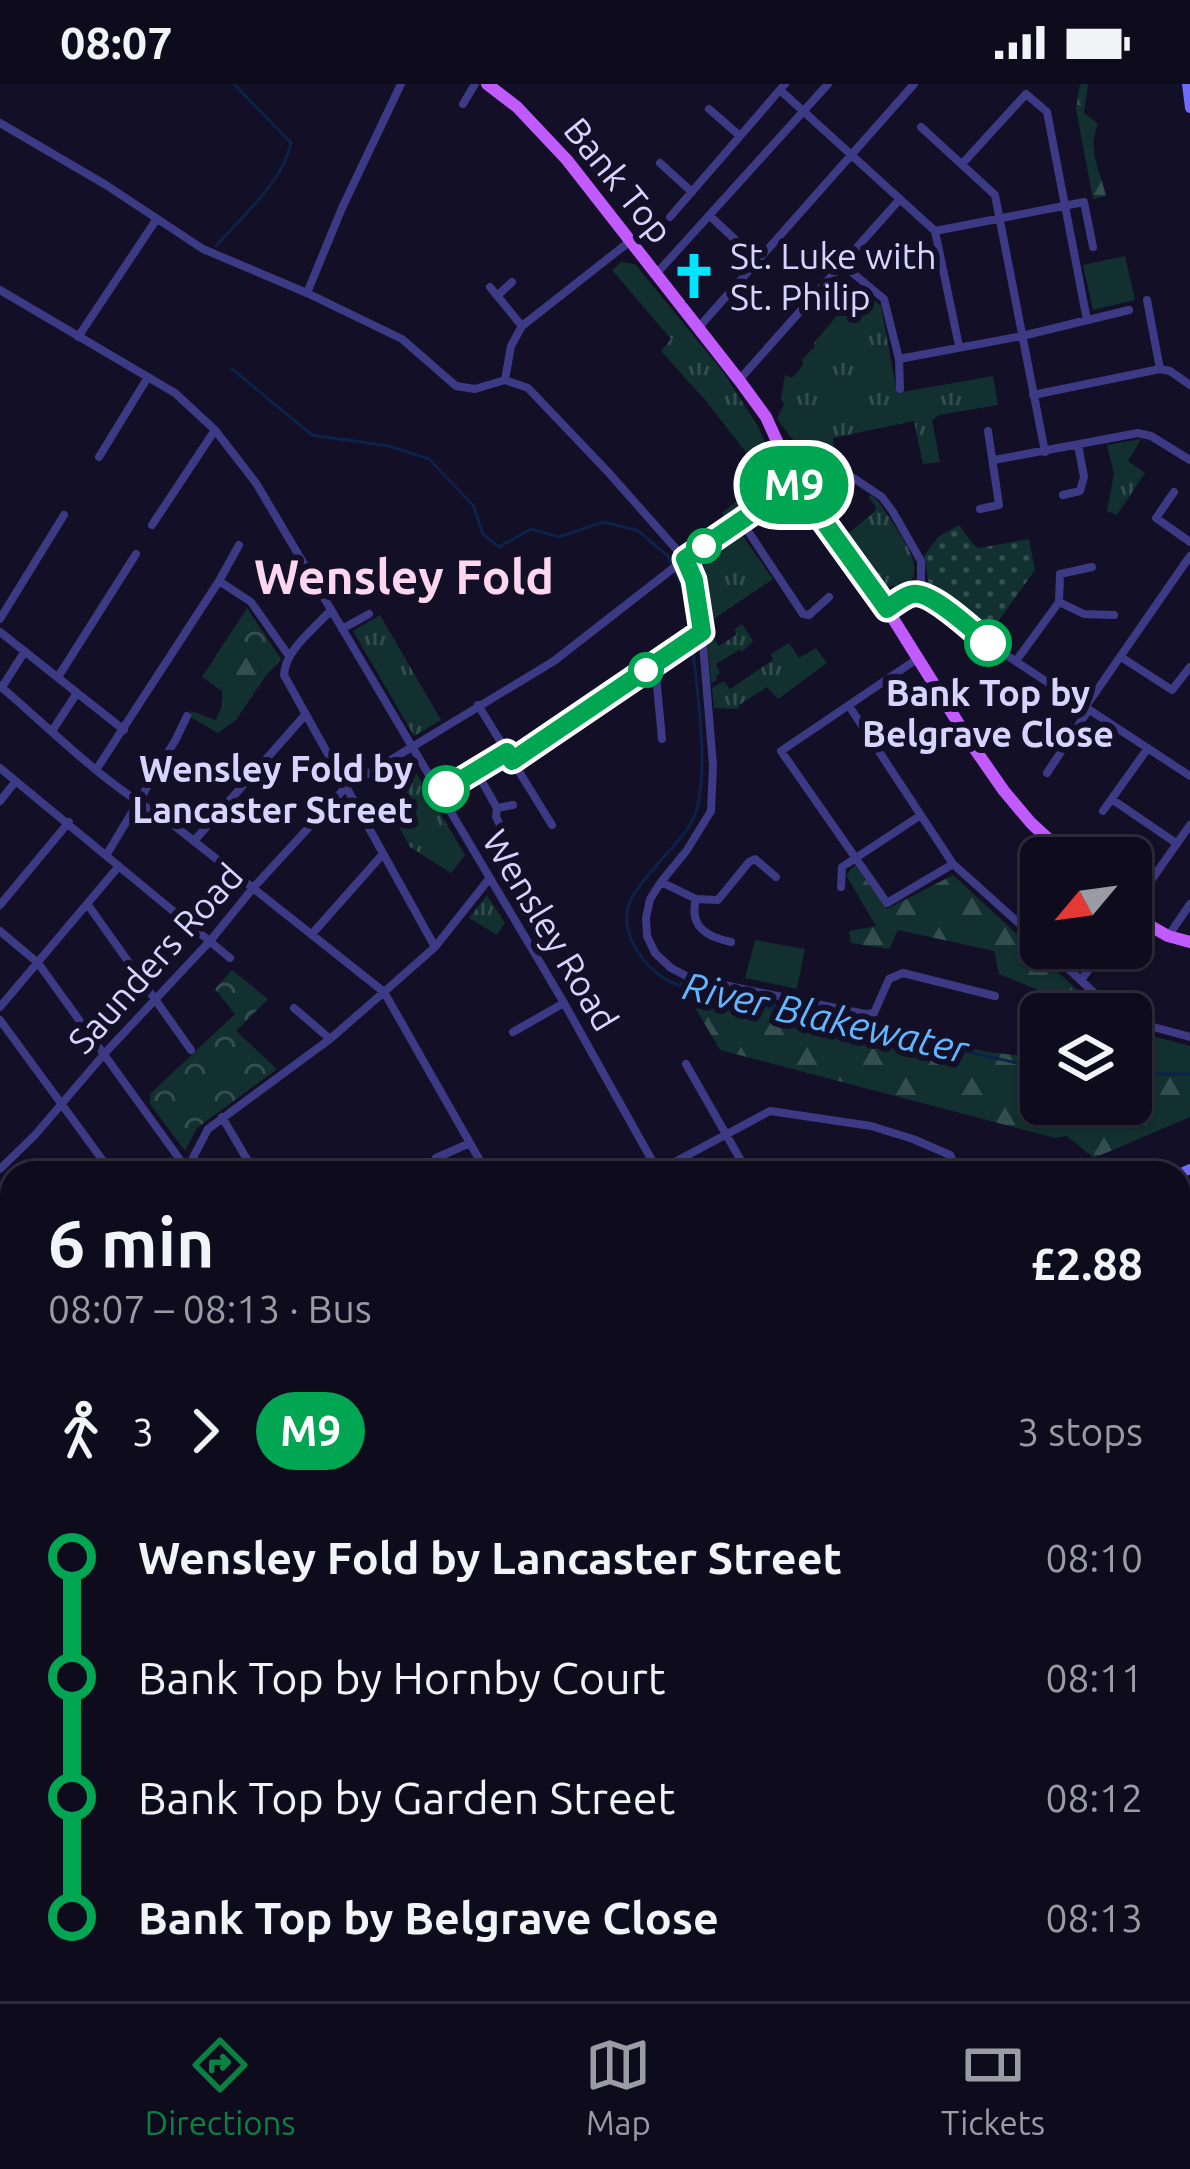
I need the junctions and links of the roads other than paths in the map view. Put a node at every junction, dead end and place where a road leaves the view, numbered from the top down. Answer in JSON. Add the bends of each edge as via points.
{"nodes":[{"id":1,"x":400,"y":84,"type":"edge"},
{"id":2,"x":475,"y":84,"type":"edge"},
{"id":3,"x":487,"y":84,"type":"edge"},
{"id":4,"x":828,"y":84,"type":"edge"},
{"id":5,"x":914,"y":84,"type":"edge"},
{"id":6,"x":1187,"y":84,"type":"edge"},
{"id":7,"x":782,"y":86,"type":"edge"},
{"id":8,"x":463,"y":104,"type":"dead end"},
{"id":9,"x":1190,"y":108,"type":"edge"},
{"id":10,"x":709,"y":109,"type":"dead end"},
{"id":11,"x":803,"y":111,"type":"junction"},
{"id":12,"x":0,"y":123,"type":"edge"},
{"id":13,"x":921,"y":128,"type":"dead end"},
{"id":14,"x":740,"y":136,"type":"junction"},
{"id":15,"x":850,"y":155,"type":"junction"},
{"id":16,"x":660,"y":163,"type":"dead end"},
{"id":17,"x":962,"y":165,"type":"junction"},
{"id":18,"x":692,"y":192,"type":"junction"},
{"id":19,"x":900,"y":199,"type":"junction"},
{"id":20,"x":1066,"y":205,"type":"junction"},
{"id":21,"x":710,"y":216,"type":"junction"},
{"id":22,"x":670,"y":218,"type":"dead end"},
{"id":23,"x":999,"y":218,"type":"junction"},
{"id":24,"x":156,"y":220,"type":"junction"},
{"id":25,"x":935,"y":230,"type":"junction"},
{"id":26,"x":629,"y":242,"type":"junction"},
{"id":27,"x":1093,"y":247,"type":"dead end"},
{"id":28,"x":757,"y":260,"type":"junction"},
{"id":29,"x":843,"y":265,"type":"junction"},
{"id":30,"x":656,"y":274,"type":"junction"},
{"id":31,"x":512,"y":282,"type":"dead end"},
{"id":32,"x":0,"y":290,"type":"edge"},
{"id":33,"x":307,"y":293,"type":"junction"},
{"id":34,"x":1148,"y":300,"type":"dead end"},
{"id":35,"x":1129,"y":310,"type":"dead end"},
{"id":36,"x":1087,"y":320,"type":"junction"},
{"id":37,"x":522,"y":326,"type":"junction"},
{"id":38,"x":699,"y":327,"type":"junction"},
{"id":39,"x":1022,"y":336,"type":"junction"},
{"id":40,"x":78,"y":337,"type":"junction"},
{"id":41,"x":959,"y":346,"type":"junction"},
{"id":42,"x":898,"y":359,"type":"junction"},
{"id":43,"x":1160,"y":370,"type":"junction"},
{"id":44,"x":148,"y":377,"type":"junction"},
{"id":45,"x":505,"y":380,"type":"junction"},
{"id":46,"x":740,"y":380,"type":"junction"},
{"id":47,"x":1190,"y":385,"type":"edge"},
{"id":48,"x":900,"y":389,"type":"dead end"},
{"id":49,"x":1034,"y":395,"type":"junction"},
{"id":50,"x":215,"y":430,"type":"junction"},
{"id":51,"x":988,"y":431,"type":"dead end"},
{"id":52,"x":1078,"y":445,"type":"junction"},
{"id":53,"x":1045,"y":452,"type":"junction"},
{"id":54,"x":99,"y":457,"type":"dead end"},
{"id":55,"x":994,"y":460,"type":"junction"},
{"id":56,"x":1190,"y":460,"type":"edge"},
{"id":57,"x":843,"y":471,"type":"dead end"},
{"id":58,"x":796,"y":483,"type":"junction"},
{"id":59,"x":1174,"y":492,"type":"dead end"},
{"id":60,"x":1064,"y":495,"type":"dead end"},
{"id":61,"x":980,"y":509,"type":"dead end"},
{"id":62,"x":64,"y":515,"type":"dead end"},
{"id":63,"x":742,"y":522,"type":"junction"},
{"id":64,"x":152,"y":525,"type":"dead end"},
{"id":65,"x":1190,"y":542,"type":"edge"},
{"id":66,"x":239,"y":545,"type":"dead end"},
{"id":67,"x":136,"y":554,"type":"dead end"},
{"id":68,"x":1190,"y":556,"type":"edge"},
{"id":69,"x":676,"y":566,"type":"junction"},
{"id":70,"x":1092,"y":567,"type":"dead end"},
{"id":71,"x":219,"y":581,"type":"junction"},
{"id":72,"x":921,"y":594,"type":"junction"},
{"id":73,"x":829,"y":598,"type":"dead end"},
{"id":74,"x":1059,"y":602,"type":"junction"},
{"id":75,"x":887,"y":609,"type":"junction"},
{"id":76,"x":330,"y":611,"type":"junction"},
{"id":77,"x":369,"y":614,"type":"dead end"},
{"id":78,"x":1114,"y":615,"type":"dead end"},
{"id":79,"x":0,"y":619,"type":"edge"},
{"id":80,"x":342,"y":629,"type":"junction"},
{"id":81,"x":0,"y":632,"type":"edge"},
{"id":82,"x":694,"y":637,"type":"junction"},
{"id":83,"x":25,"y":651,"type":"junction"},
{"id":84,"x":289,"y":656,"type":"junction"},
{"id":85,"x":1121,"y":657,"type":"junction"},
{"id":86,"x":917,"y":658,"type":"junction"},
{"id":87,"x":1016,"y":661,"type":"junction"},
{"id":88,"x":655,"y":664,"type":"junction"},
{"id":89,"x":1190,"y":668,"type":"edge"},
{"id":90,"x":58,"y":677,"type":"junction"},
{"id":91,"x":1,"y":687,"type":"edge"},
{"id":92,"x":77,"y":693,"type":"junction"},
{"id":93,"x":478,"y":705,"type":"junction"},
{"id":94,"x":849,"y":706,"type":"junction"},
{"id":95,"x":1087,"y":707,"type":"junction"},
{"id":96,"x":304,"y":715,"type":"junction"},
{"id":97,"x":187,"y":716,"type":"dead end"},
{"id":98,"x":124,"y":730,"type":"junction"},
{"id":99,"x":52,"y":731,"type":"junction"},
{"id":100,"x":662,"y":739,"type":"dead end"},
{"id":101,"x":411,"y":746,"type":"junction"},
{"id":102,"x":1148,"y":748,"type":"junction"},
{"id":103,"x":510,"y":757,"type":"junction"},
{"id":104,"x":0,"y":767,"type":"edge"},
{"id":105,"x":96,"y":770,"type":"junction"},
{"id":106,"x":476,"y":771,"type":"junction"},
{"id":107,"x":1047,"y":772,"type":"dead end"},
{"id":108,"x":1190,"y":776,"type":"edge"},
{"id":109,"x":16,"y":781,"type":"junction"},
{"id":110,"x":346,"y":787,"type":"junction"},
{"id":111,"x":439,"y":794,"type":"junction"},
{"id":112,"x":1112,"y":800,"type":"junction"},
{"id":113,"x":0,"y":801,"type":"edge"},
{"id":114,"x":138,"y":803,"type":"junction"},
{"id":115,"x":513,"y":805,"type":"dead end"},
{"id":116,"x":497,"y":808,"type":"junction"},
{"id":117,"x":1103,"y":811,"type":"dead end"},
{"id":118,"x":921,"y":815,"type":"junction"},
{"id":119,"x":69,"y":822,"type":"junction"},
{"id":120,"x":1190,"y":825,"type":"edge"},
{"id":121,"x":552,"y":826,"type":"dead end"},
{"id":122,"x":503,"y":833,"type":"dead end"},
{"id":123,"x":1046,"y":837,"type":"edge"},
{"id":124,"x":194,"y":841,"type":"junction"},
{"id":125,"x":1176,"y":843,"type":"junction"},
{"id":126,"x":107,"y":854,"type":"junction"},
{"id":127,"x":382,"y":854,"type":"junction"},
{"id":128,"x":855,"y":858,"type":"junction"},
{"id":129,"x":953,"y":863,"type":"junction"},
{"id":130,"x":119,"y":866,"type":"junction"},
{"id":131,"x":776,"y":877,"type":"dead end"},
{"id":132,"x":489,"y":880,"type":"junction"},
{"id":133,"x":1152,"y":880,"type":"edge"},
{"id":134,"x":661,"y":882,"type":"junction"},
{"id":135,"x":841,"y":887,"type":"dead end"},
{"id":136,"x":254,"y":888,"type":"junction"},
{"id":137,"x":697,"y":899,"type":"junction"},
{"id":138,"x":1190,"y":904,"type":"edge"},
{"id":139,"x":0,"y":905,"type":"edge"},
{"id":140,"x":88,"y":905,"type":"junction"},
{"id":141,"x":1020,"y":924,"type":"edge"},
{"id":142,"x":1152,"y":926,"type":"edge"},
{"id":143,"x":0,"y":931,"type":"edge"},
{"id":144,"x":312,"y":934,"type":"junction"},
{"id":145,"x":1168,"y":936,"type":"junction"},
{"id":146,"x":210,"y":941,"type":"junction"},
{"id":147,"x":731,"y":942,"type":"dead end"},
{"id":148,"x":1190,"y":942,"type":"edge"},
{"id":149,"x":435,"y":947,"type":"junction"},
{"id":150,"x":230,"y":958,"type":"dead end"},
{"id":151,"x":38,"y":963,"type":"junction"},
{"id":152,"x":1069,"y":969,"type":"edge"},
{"id":153,"x":1089,"y":969,"type":"edge"},
{"id":154,"x":1081,"y":980,"type":"junction"},
{"id":155,"x":384,"y":992,"type":"junction"},
{"id":156,"x":1095,"y":993,"type":"edge"},
{"id":157,"x":995,"y":997,"type":"dead end"},
{"id":158,"x":155,"y":999,"type":"junction"},
{"id":159,"x":564,"y":1003,"type":"junction"},
{"id":160,"x":0,"y":1007,"type":"edge"},
{"id":161,"x":294,"y":1008,"type":"dead end"},
{"id":162,"x":0,"y":1020,"type":"edge"},
{"id":163,"x":1152,"y":1027,"type":"edge"},
{"id":164,"x":513,"y":1032,"type":"dead end"},
{"id":165,"x":1190,"y":1037,"type":"edge"},
{"id":166,"x":330,"y":1039,"type":"junction"},
{"id":167,"x":191,"y":1050,"type":"dead end"},
{"id":168,"x":105,"y":1053,"type":"junction"},
{"id":169,"x":686,"y":1064,"type":"dead end"},
{"id":170,"x":62,"y":1104,"type":"junction"},
{"id":171,"x":222,"y":1117,"type":"junction"},
{"id":172,"x":725,"y":1137,"type":"junction"},
{"id":173,"x":470,"y":1143,"type":"junction"},
{"id":174,"x":436,"y":1158,"type":"dead end"},
{"id":175,"x":7,"y":1161,"type":"edge"},
{"id":176,"x":103,"y":1161,"type":"edge"},
{"id":177,"x":180,"y":1161,"type":"edge"},
{"id":178,"x":191,"y":1161,"type":"edge"},
{"id":179,"x":248,"y":1161,"type":"edge"},
{"id":180,"x":480,"y":1161,"type":"edge"},
{"id":181,"x":653,"y":1161,"type":"edge"},
{"id":182,"x":680,"y":1161,"type":"edge"},
{"id":183,"x":740,"y":1161,"type":"edge"},
{"id":184,"x":952,"y":1161,"type":"edge"}],
"edges":[{"from":1,"to":33,"type":"street"},
{"from":2,"to":8,"type":"street"},
{"from":3,"to":26,"type":"main road","name":"Bank Top","via":[[539,128]]},
{"from":4,"to":11,"type":"street"},
{"from":5,"to":15,"type":"street"},
{"from":6,"to":9,"type":"main road"},
{"from":7,"to":11,"type":"street"},
{"from":7,"to":14,"type":"street"},
{"from":10,"to":14,"type":"street"},
{"from":11,"to":15,"type":"street"},
{"from":11,"to":21,"type":"street"},
{"from":12,"to":24,"type":"street"},
{"from":13,"to":17,"type":"street"},
{"from":14,"to":18,"type":"street"},
{"from":15,"to":19,"type":"street"},
{"from":15,"to":28,"type":"street"},
{"from":16,"to":18,"type":"street"},
{"from":17,"to":20,"type":"street","via":[[1026,94],[1047,112]]},
{"from":17,"to":23,"type":"street","via":[[994,195]]},
{"from":18,"to":22,"type":"street"},
{"from":19,"to":25,"type":"street"},
{"from":19,"to":29,"type":"street"},
{"from":20,"to":23,"type":"street"},
{"from":20,"to":27,"type":"street","via":[[1084,202]]},
{"from":20,"to":36,"type":"street"},
{"from":21,"to":28,"type":"street"},
{"from":21,"to":30,"type":"street"},
{"from":23,"to":25,"type":"street"},
{"from":23,"to":39,"type":"street"},
{"from":24,"to":33,"type":"street"},
{"from":24,"to":40,"type":"street"},
{"from":25,"to":41,"type":"street"},
{"from":26,"to":30,"type":"main road","name":"Bank Top"},
{"from":26,"to":37,"type":"street"},
{"from":28,"to":38,"type":"street"},
{"from":29,"to":42,"type":"street","via":[[884,299]]},
{"from":29,"to":46,"type":"street"},
{"from":30,"to":38,"type":"main road","name":"Bank Top"},
{"from":31,"to":37,"type":"street","via":[[494,292]]},
{"from":32,"to":40,"type":"street","name":"Wensley Road"},
{"from":33,"to":45,"type":"street","via":[[402,339],[456,386]]},
{"from":34,"to":43,"type":"street"},
{"from":35,"to":36,"type":"street"},
{"from":36,"to":39,"type":"street"},
{"from":37,"to":45,"type":"street"},
{"from":38,"to":46,"type":"main road","name":"Bank Top"},
{"from":39,"to":41,"type":"street"},
{"from":39,"to":49,"type":"street"},
{"from":40,"to":44,"type":"street","name":"Wensley Road"},
{"from":41,"to":42,"type":"street"},
{"from":42,"to":48,"type":"street"},
{"from":43,"to":47,"type":"street"},
{"from":43,"to":49,"type":"street"},
{"from":44,"to":50,"type":"street","name":"Wensley Road"},
{"from":44,"to":54,"type":"street"},
{"from":45,"to":69,"type":"street","via":[[528,388],[608,472]]},
{"from":46,"to":58,"type":"main road","name":"Bank Top"},
{"from":49,"to":53,"type":"street"},
{"from":50,"to":64,"type":"street"},
{"from":50,"to":76,"type":"street","name":"Wensley Road","via":[[256,483]]},
{"from":51,"to":55,"type":"street"},
{"from":52,"to":53,"type":"street"},
{"from":52,"to":56,"type":"street","via":[[1138,433]]},
{"from":52,"to":60,"type":"street","via":[[1084,478],[1080,491]]},
{"from":53,"to":55,"type":"street"},
{"from":55,"to":61,"type":"street","via":[[999,505]]},
{"from":57,"to":72,"type":"street","via":[[893,512],[921,561]]},
{"from":58,"to":63,"type":"street","name":"Saunders Road"},
{"from":58,"to":75,"type":"main road","name":"Bank Top"},
{"from":59,"to":65,"type":"street","via":[[1156,518]]},
{"from":62,"to":79,"type":"street"},
{"from":63,"to":69,"type":"street","name":"Saunders Road"},
{"from":63,"to":73,"type":"street","via":[[806,616]]},
{"from":66,"to":71,"type":"street"},
{"from":67,"to":90,"type":"street"},
{"from":68,"to":85,"type":"street"},
{"from":69,"to":82,"type":"street","via":[[694,580]]},
{"from":69,"to":93,"type":"street","name":"Saunders Road","via":[[554,661]]},
{"from":70,"to":74,"type":"street","via":[[1060,574]]},
{"from":71,"to":84,"type":"street","via":[[251,602]]},
{"from":71,"to":98,"type":"street"},
{"from":72,"to":75,"type":"street"},
{"from":72,"to":87,"type":"street"},
{"from":74,"to":78,"type":"street"},
{"from":74,"to":87,"type":"street"},
{"from":75,"to":86,"type":"main road","name":"Bank Top"},
{"from":76,"to":80,"type":"street","name":"Wensley Road"},
{"from":76,"to":84,"type":"street"},
{"from":77,"to":80,"type":"street"},
{"from":80,"to":101,"type":"street","name":"Wensley Road"},
{"from":81,"to":83,"type":"street"},
{"from":82,"to":88,"type":"street"},
{"from":82,"to":134,"type":"street","via":[[713,764],[711,811]]},
{"from":83,"to":90,"type":"street"},
{"from":83,"to":91,"type":"street"},
{"from":84,"to":96,"type":"street","via":[[284,675]]},
{"from":85,"to":89,"type":"street","via":[[1172,690]]},
{"from":85,"to":95,"type":"street"},
{"from":86,"to":94,"type":"street"},
{"from":86,"to":123,"type":"main road","name":"Bank Top","via":[[1004,791]]},
{"from":87,"to":95,"type":"street"},
{"from":88,"to":100,"type":"street"},
{"from":88,"to":103,"type":"street"},
{"from":90,"to":92,"type":"street"},
{"from":91,"to":99,"type":"street"},
{"from":92,"to":98,"type":"street"},
{"from":92,"to":99,"type":"street"},
{"from":93,"to":101,"type":"street","name":"Saunders Road"},
{"from":93,"to":103,"type":"street"},
{"from":94,"to":118,"type":"street"},
{"from":94,"to":128,"type":"street","via":[[781,751]]},
{"from":95,"to":102,"type":"street"},
{"from":95,"to":107,"type":"street"},
{"from":96,"to":110,"type":"street"},
{"from":96,"to":124,"type":"street"},
{"from":97,"to":114,"type":"street"},
{"from":98,"to":105,"type":"street"},
{"from":99,"to":105,"type":"street"},
{"from":101,"to":110,"type":"street","name":"Saunders Road"},
{"from":101,"to":111,"type":"street","name":"Wensley Road"},
{"from":102,"to":108,"type":"street"},
{"from":102,"to":112,"type":"street"},
{"from":103,"to":106,"type":"street"},
{"from":103,"to":121,"type":"street"},
{"from":104,"to":109,"type":"street"},
{"from":105,"to":114,"type":"street"},
{"from":106,"to":111,"type":"street"},
{"from":106,"to":116,"type":"street"},
{"from":109,"to":113,"type":"street"},
{"from":109,"to":119,"type":"street"},
{"from":110,"to":127,"type":"street"},
{"from":110,"to":136,"type":"street","name":"Saunders Road"},
{"from":111,"to":132,"type":"street","name":"Wensley Road"},
{"from":112,"to":117,"type":"street"},
{"from":112,"to":125,"type":"street"},
{"from":114,"to":124,"type":"street"},
{"from":114,"to":126,"type":"street"},
{"from":115,"to":116,"type":"street"},
{"from":116,"to":122,"type":"street"},
{"from":118,"to":128,"type":"street"},
{"from":118,"to":129,"type":"street"},
{"from":119,"to":126,"type":"street"},
{"from":119,"to":139,"type":"street"},
{"from":120,"to":125,"type":"street"},
{"from":124,"to":136,"type":"street"},
{"from":125,"to":133,"type":"street"},
{"from":126,"to":130,"type":"street"},
{"from":127,"to":144,"type":"street"},
{"from":127,"to":149,"type":"street"},
{"from":128,"to":129,"type":"street","via":[[887,903]]},
{"from":128,"to":135,"type":"street","via":[[842,867]]},
{"from":129,"to":141,"type":"street"},
{"from":130,"to":140,"type":"street"},
{"from":130,"to":146,"type":"street"},
{"from":131,"to":137,"type":"street","via":[[757,855],[718,900]]},
{"from":132,"to":149,"type":"street"},
{"from":132,"to":159,"type":"street","name":"Wensley Road"},
{"from":134,"to":137,"type":"street"},
{"from":134,"to":157,"type":"street","via":[[650,899],[646,936],[690,978],[866,1014],[903,973]]},
{"from":136,"to":144,"type":"street"},
{"from":136,"to":146,"type":"street","name":"Saunders Road"},
{"from":137,"to":147,"type":"street","via":[[699,929]]},
{"from":138,"to":145,"type":"street"},
{"from":140,"to":151,"type":"street"},
{"from":140,"to":158,"type":"street"},
{"from":142,"to":145,"type":"main road"},
{"from":143,"to":151,"type":"street"},
{"from":144,"to":155,"type":"street"},
{"from":145,"to":148,"type":"main road"},
{"from":146,"to":150,"type":"street"},
{"from":146,"to":158,"type":"street","name":"Saunders Road"},
{"from":149,"to":155,"type":"street"},
{"from":151,"to":160,"type":"street"},
{"from":151,"to":168,"type":"street"},
{"from":152,"to":154,"type":"street"},
{"from":153,"to":154,"type":"street"},
{"from":154,"to":156,"type":"street"},
{"from":155,"to":166,"type":"street"},
{"from":155,"to":173,"type":"street"},
{"from":158,"to":167,"type":"street"},
{"from":158,"to":168,"type":"street","name":"Saunders Road"},
{"from":159,"to":164,"type":"street"},
{"from":159,"to":181,"type":"street","name":"Wensley Road"},
{"from":161,"to":166,"type":"street"},
{"from":162,"to":170,"type":"street"},
{"from":163,"to":165,"type":"street"},
{"from":166,"to":171,"type":"street"},
{"from":168,"to":170,"type":"street","name":"Saunders Road"},
{"from":168,"to":177,"type":"street"},
{"from":169,"to":172,"type":"street"},
{"from":170,"to":175,"type":"street","name":"Saunders Road"},
{"from":170,"to":176,"type":"street"},
{"from":171,"to":178,"type":"street"},
{"from":171,"to":179,"type":"street"},
{"from":172,"to":182,"type":"street"},
{"from":172,"to":183,"type":"street"},
{"from":172,"to":184,"type":"street","via":[[770,1111],[871,1126]]},
{"from":173,"to":174,"type":"street"},
{"from":173,"to":180,"type":"street"}]}
